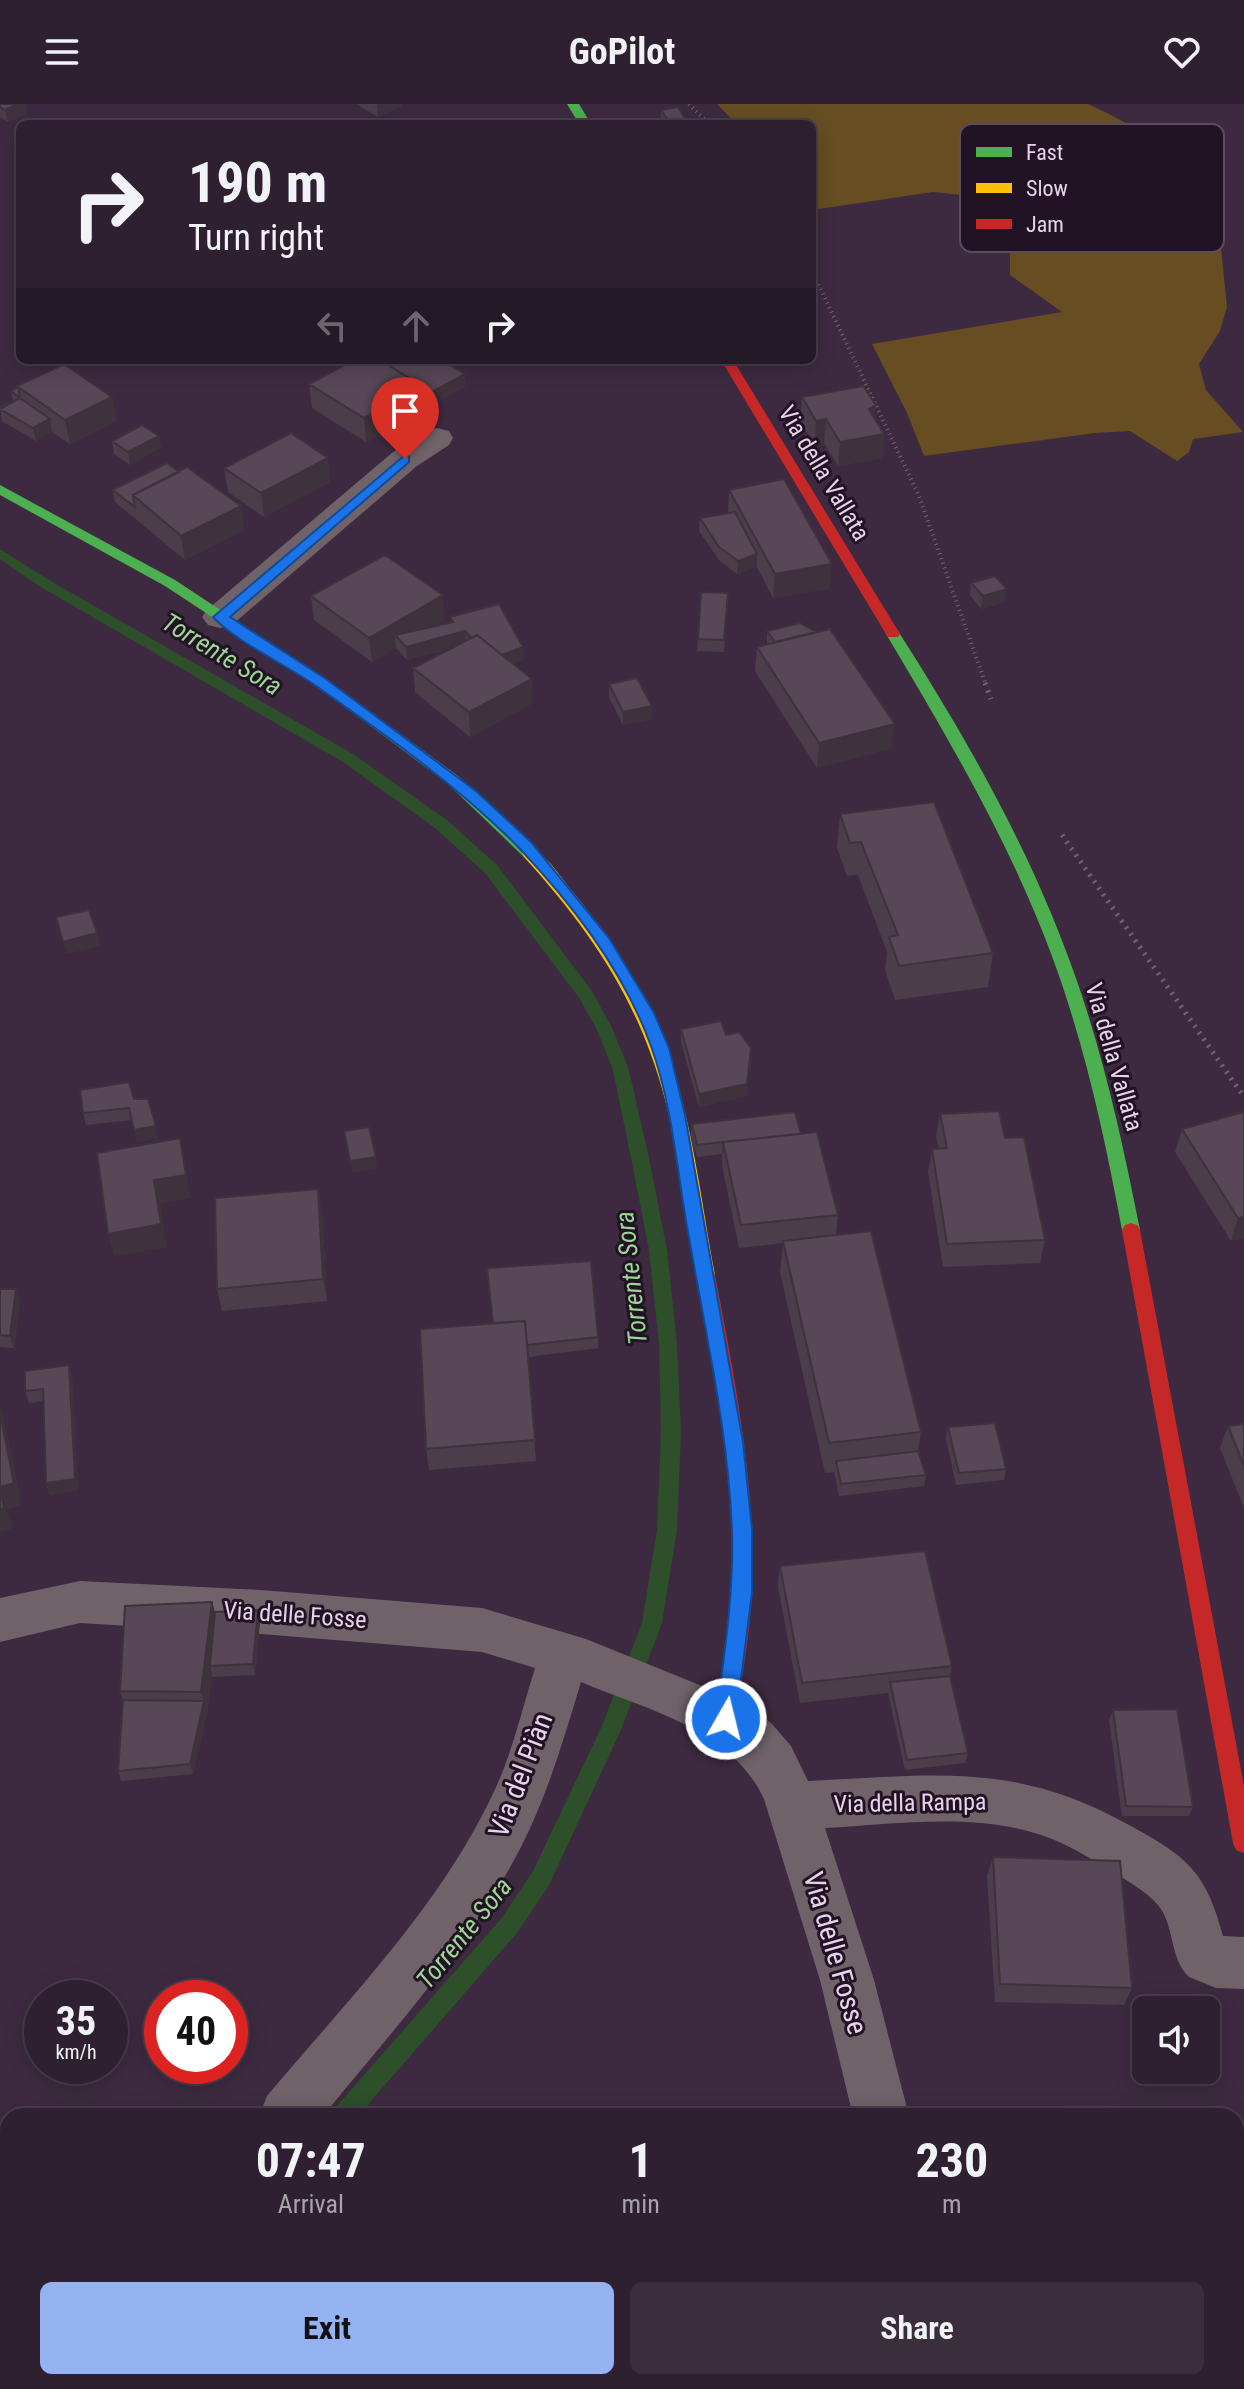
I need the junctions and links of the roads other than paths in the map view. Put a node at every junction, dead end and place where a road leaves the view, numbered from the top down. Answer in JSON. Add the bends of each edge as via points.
{"nodes":[{"id":1,"x":729,"y":364,"type":"edge"},
{"id":2,"x":437,"y":438,"type":"dead end"},
{"id":3,"x":0,"y":489,"type":"edge"},
{"id":4,"x":220,"y":617,"type":"junction"},
{"id":5,"x":0,"y":1620,"type":"edge"},
{"id":6,"x":575,"y":1658,"type":"junction"},
{"id":7,"x":726,"y":1719,"type":"junction"},
{"id":8,"x":792,"y":1806,"type":"junction"},
{"id":9,"x":1244,"y":1843,"type":"edge"},
{"id":10,"x":1244,"y":1963,"type":"edge"},
{"id":11,"x":293,"y":2108,"type":"edge"},
{"id":12,"x":879,"y":2108,"type":"edge"}],
"edges":[{"from":1,"to":9,"type":"main road","name":"Via della Vallata","via":[[949,726],[1030,887],[1076,1003],[1118,1159]]},
{"from":2,"to":4,"type":"street","via":[[405,459]]},
{"from":3,"to":4,"type":"main road"},
{"from":4,"to":7,"type":"main road","via":[[419,753],[526,846],[603,943],[645,1013],[673,1101],[734,1442],[742,1593]]},
{"from":5,"to":6,"type":"street","name":"Via delle Fosse","via":[[80,1602],[261,1612],[482,1630]]},
{"from":6,"to":7,"type":"street","name":"Via delle Fosse"},
{"from":6,"to":11,"type":"street","name":"Via del Piàn","via":[[488,1854],[437,1931]]},
{"from":7,"to":8,"type":"street","name":"Via delle Fosse","via":[[773,1763]]},
{"from":8,"to":10,"type":"street","name":"Via della Rampa","via":[[966,1798],[1026,1806],[1089,1831],[1171,1882],[1191,1911],[1200,1951],[1210,1960]]},
{"from":8,"to":12,"type":"street","name":"Via delle Fosse","via":[[847,1980]]}]}
